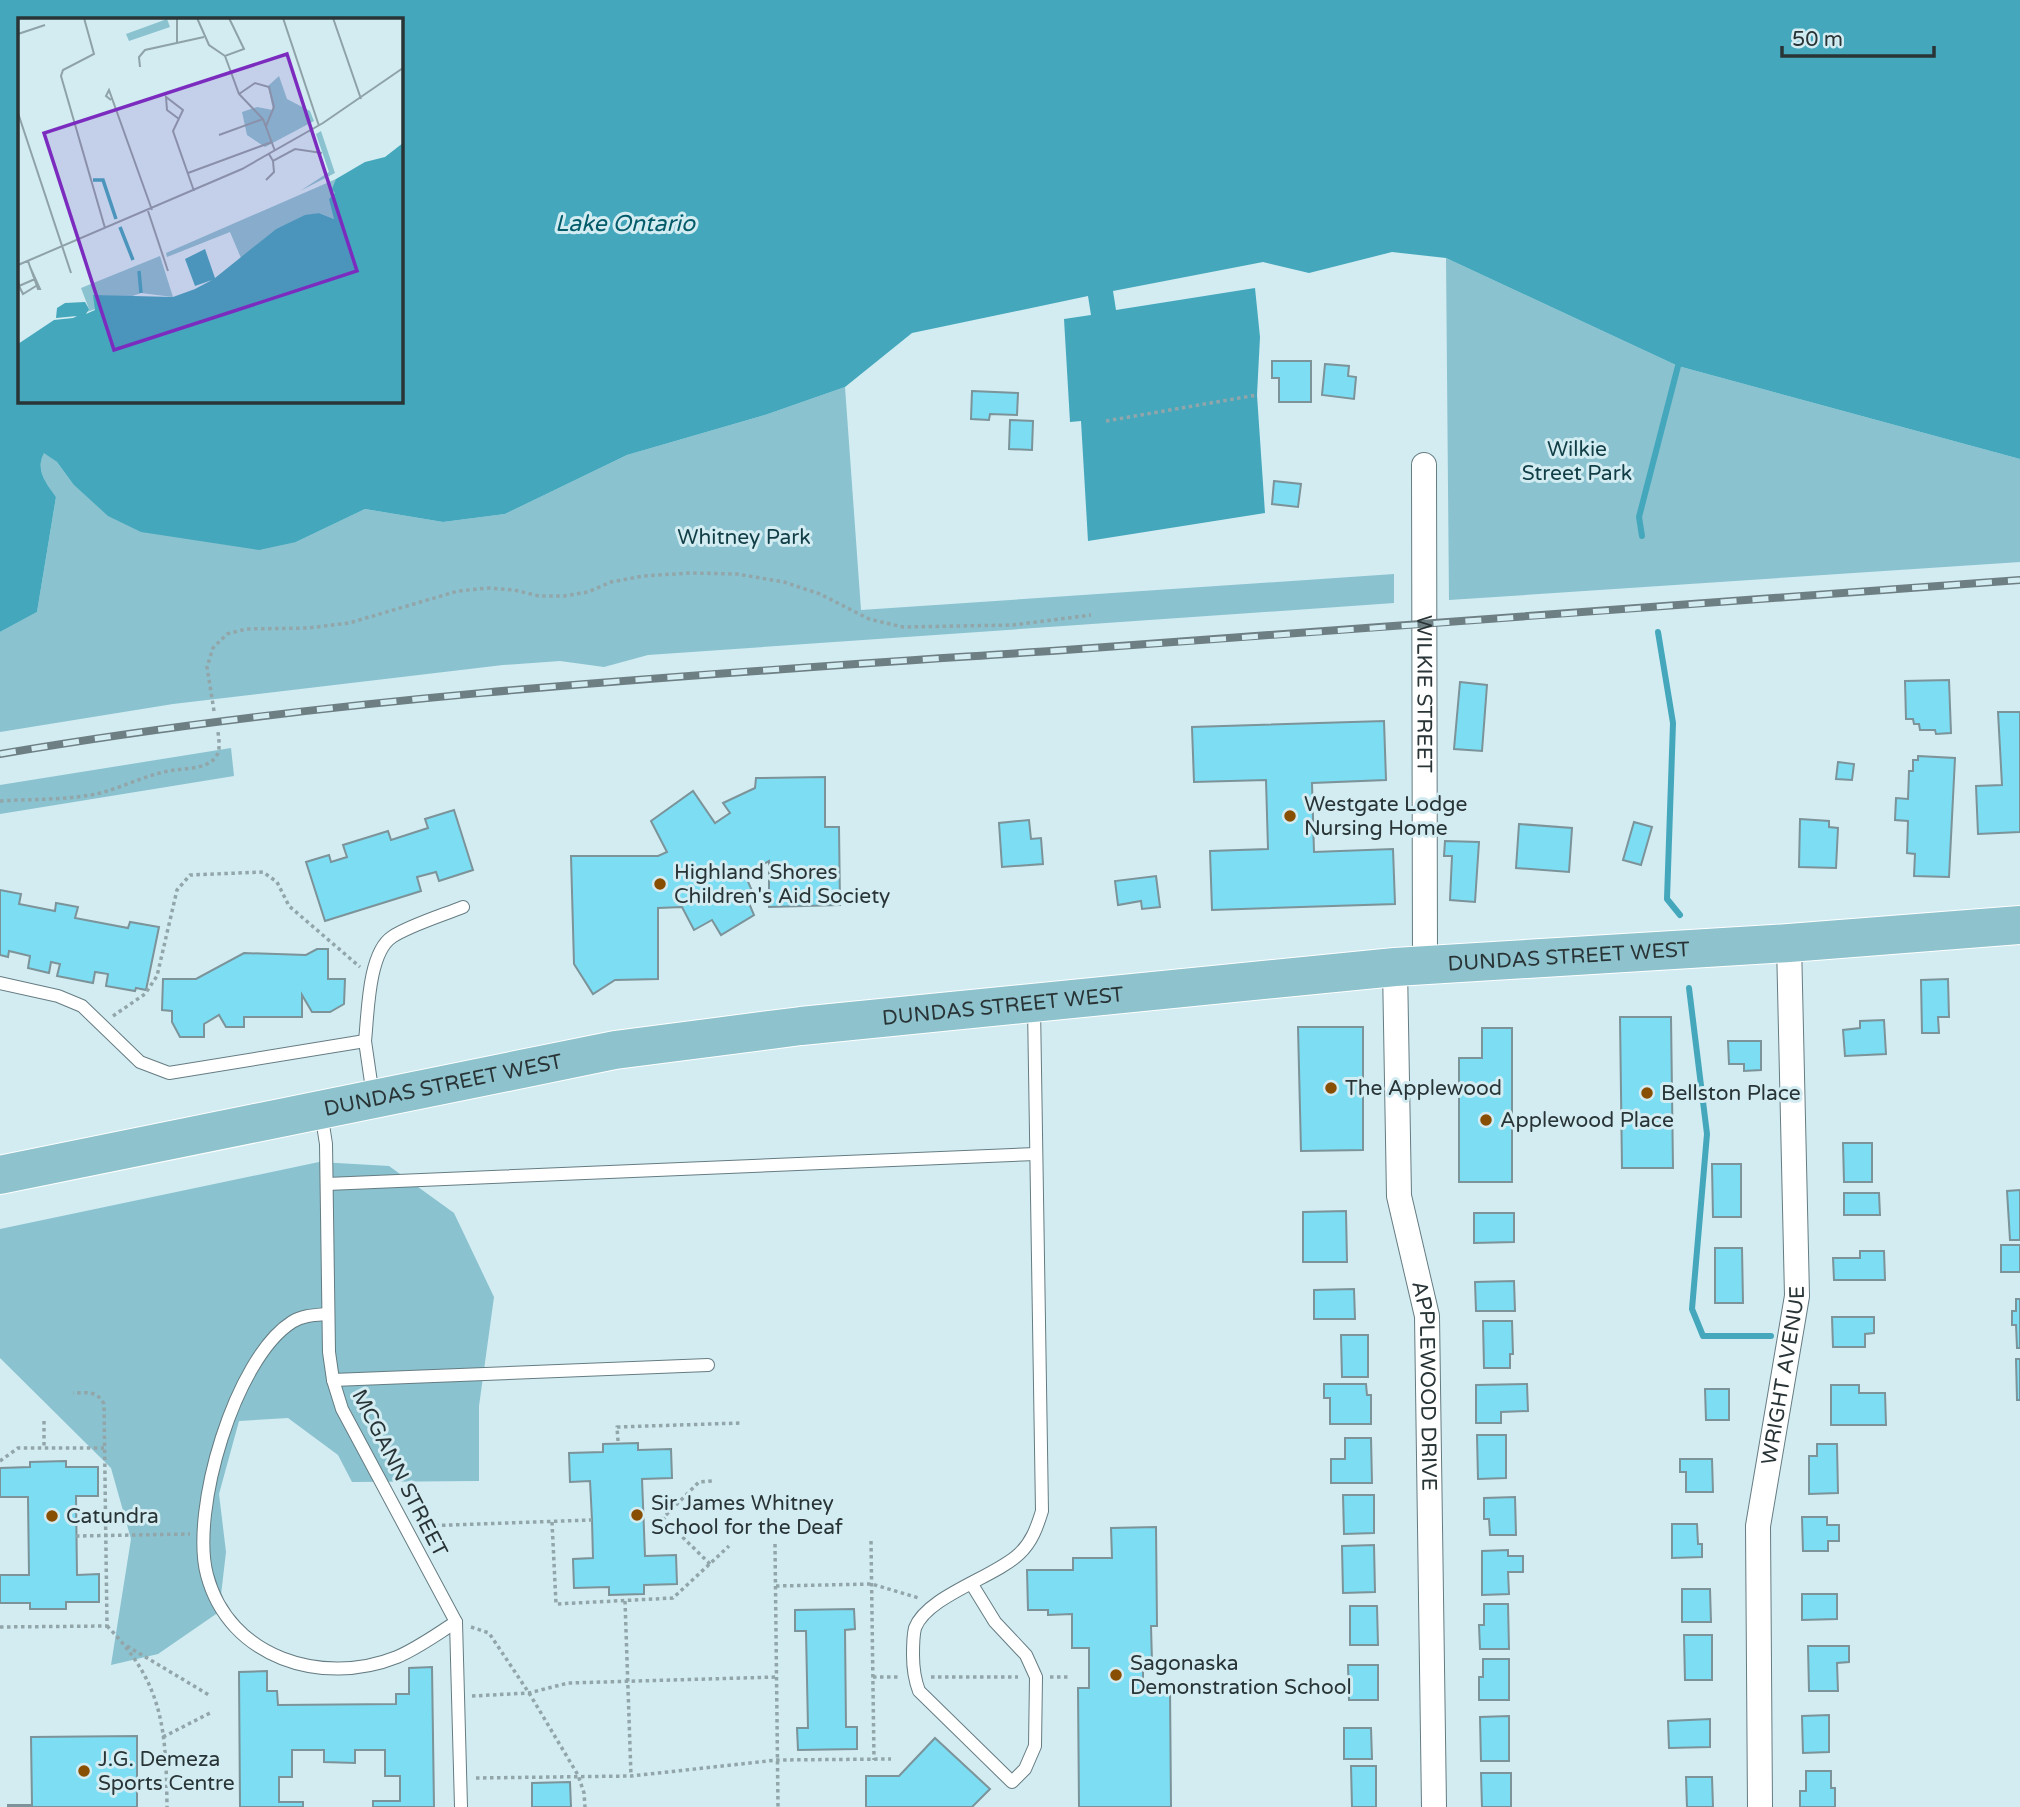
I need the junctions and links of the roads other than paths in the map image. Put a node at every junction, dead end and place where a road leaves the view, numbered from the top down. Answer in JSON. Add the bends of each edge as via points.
{"nodes":[{"id":1,"x":1424,"y":465,"type":"dead end"},
{"id":2,"x":463,"y":907,"type":"dead end"},
{"id":3,"x":2020,"y":925,"type":"edge"},
{"id":4,"x":1789,"y":943,"type":"junction"},
{"id":5,"x":1410,"y":965,"type":"junction"},
{"id":6,"x":0,"y":983,"type":"edge"},
{"id":7,"x":1034,"y":1003,"type":"junction"},
{"id":8,"x":365,"y":1041,"type":"junction"},
{"id":9,"x":373,"y":1098,"type":"junction"},
{"id":10,"x":321,"y":1108,"type":"junction"},
{"id":11,"x":1036,"y":1154,"type":"junction"},
{"id":12,"x":0,"y":1175,"type":"edge"},
{"id":13,"x":327,"y":1184,"type":"junction"},
{"id":14,"x":328,"y":1314,"type":"junction"},
{"id":15,"x":708,"y":1365,"type":"dead end"},
{"id":16,"x":333,"y":1380,"type":"junction"},
{"id":17,"x":971,"y":1583,"type":"junction"},
{"id":18,"x":456,"y":1622,"type":"junction"},
{"id":19,"x":461,"y":1807,"type":"edge"},
{"id":20,"x":1434,"y":1807,"type":"edge"},
{"id":21,"x":1760,"y":1807,"type":"edge"}],
"edges":[{"from":1,"to":5,"type":"street","name":"WILKIE STREET"},
{"from":2,"to":8,"type":"lane","via":[[391,937],[380,950],[372,977]]},
{"from":3,"to":4,"type":"main road","name":"DUNDAS STREET WEST"},
{"from":4,"to":5,"type":"main road","name":"DUNDAS STREET WEST"},
{"from":4,"to":21,"type":"street","name":"WRIGHT AVENUE","via":[[1797,1296],[1758,1526]]},
{"from":5,"to":7,"type":"main road","name":"DUNDAS STREET WEST"},
{"from":5,"to":20,"type":"street","name":"APPLEWOOD DRIVE","via":[[1398,1196],[1427,1316]]},
{"from":6,"to":8,"type":"lane","via":[[82,1006],[141,1062],[169,1073]]},
{"from":7,"to":9,"type":"main road","name":"DUNDAS STREET WEST","via":[[615,1050]]},
{"from":7,"to":11,"type":"lane"},
{"from":8,"to":9,"type":"lane"},
{"from":9,"to":10,"type":"main road","name":"DUNDAS STREET WEST"},
{"from":10,"to":12,"type":"main road","name":"DUNDAS STREET WEST"},
{"from":10,"to":13,"type":"lane","name":"MCGANN STREET"},
{"from":11,"to":13,"type":"lane"},
{"from":11,"to":17,"type":"lane","via":[[1042,1511],[1034,1535],[1019,1554]]},
{"from":13,"to":14,"type":"lane","name":"MCGANN STREET"},
{"from":14,"to":16,"type":"lane","name":"MCGANN STREET"},
{"from":14,"to":18,"type":"lane","via":[[294,1320],[280,1331],[260,1356],[220,1441],[203,1534],[206,1573],[216,1602],[234,1628],[258,1647],[312,1667],[369,1665],[405,1653]]},
{"from":15,"to":16,"type":"lane"},
{"from":16,"to":18,"type":"lane","name":"MCGANN STREET","via":[[342,1409]]},
{"from":17,"to":17,"type":"lane","via":[[938,1603],[915,1627],[913,1677],[929,1703],[1012,1783],[1035,1746],[1036,1677],[1026,1656],[995,1622]]},
{"from":18,"to":19,"type":"lane","name":"MCGANN STREET"}]}
